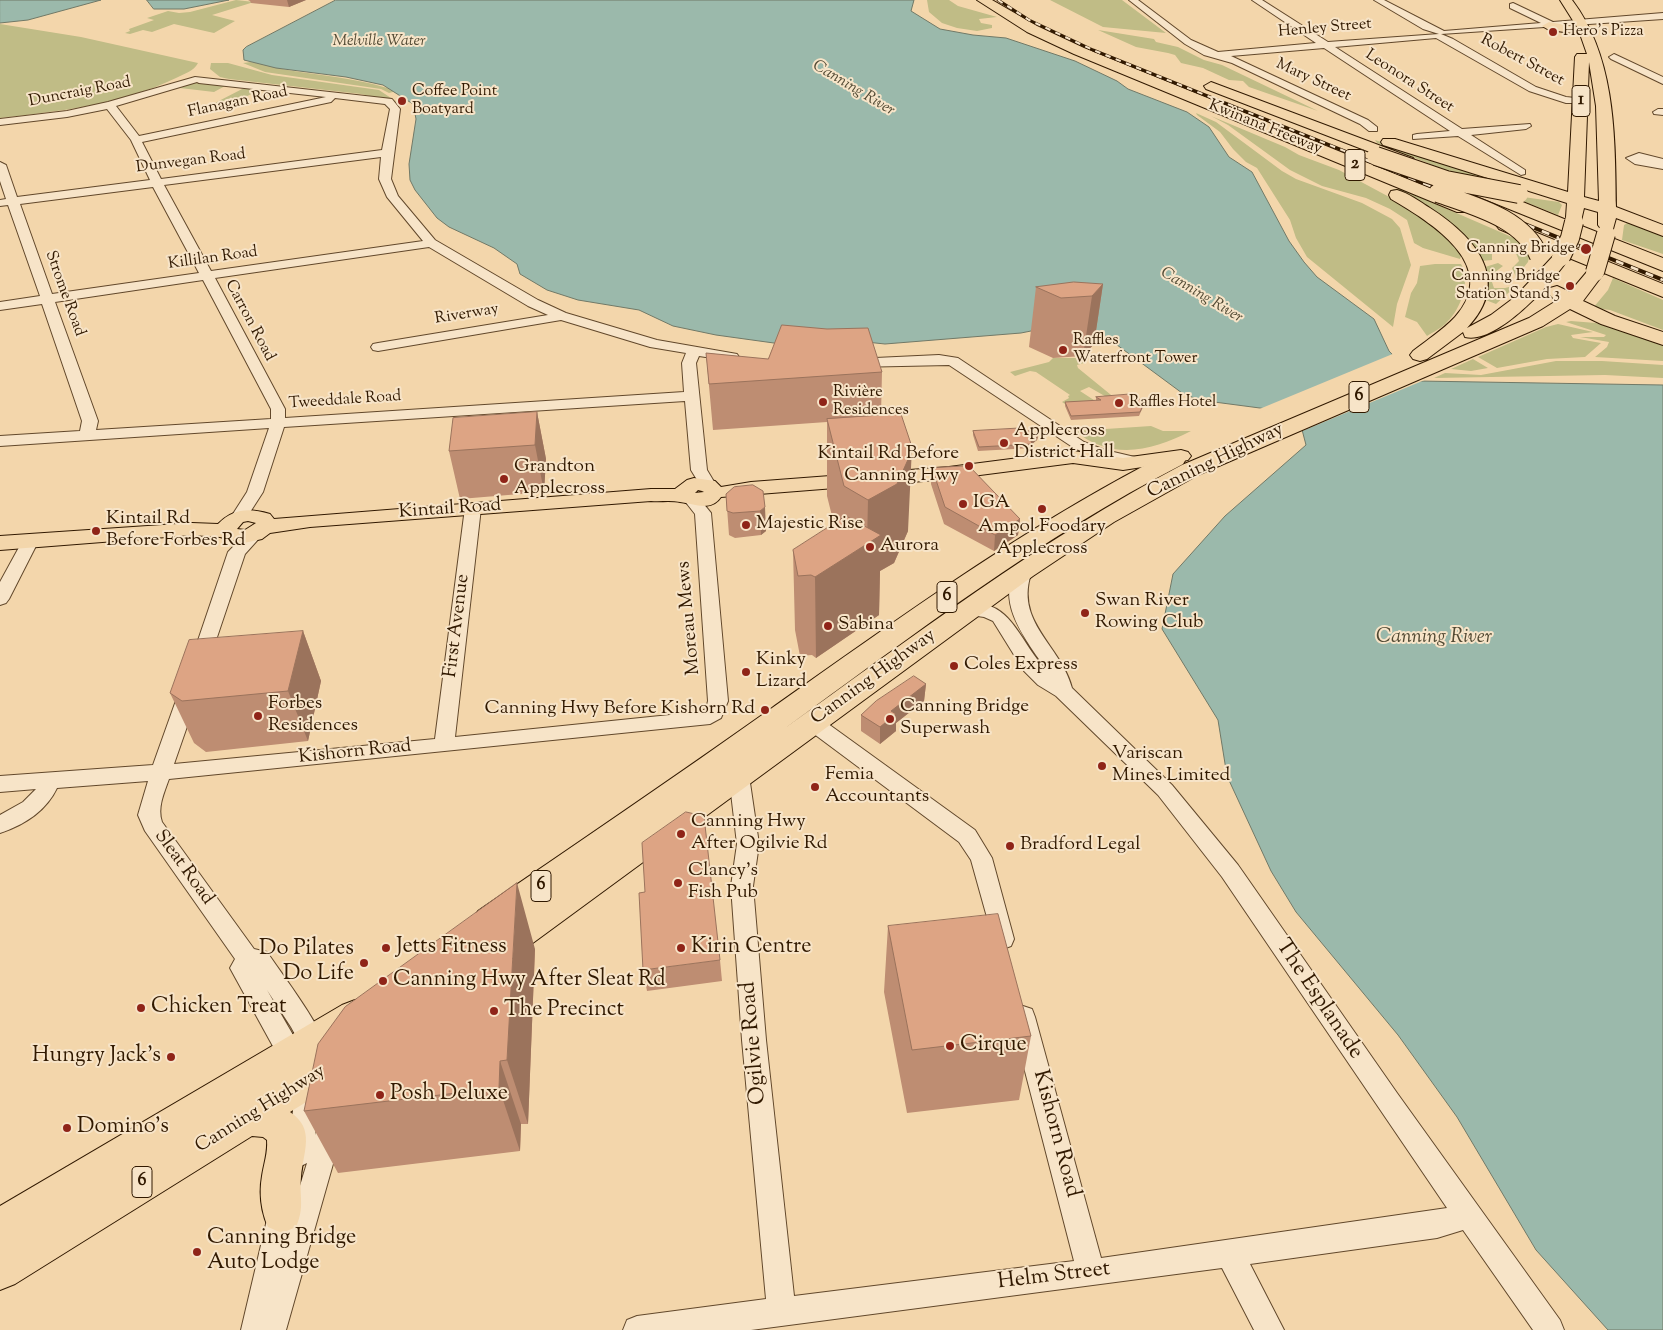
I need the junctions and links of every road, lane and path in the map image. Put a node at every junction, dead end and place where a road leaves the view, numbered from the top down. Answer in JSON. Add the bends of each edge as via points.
{"nodes":[{"id":1,"x":983,"y":0,"type":"edge"},
{"id":2,"x":1133,"y":0,"type":"edge"},
{"id":3,"x":1256,"y":0,"type":"edge"},
{"id":4,"x":1378,"y":0,"type":"edge"},
{"id":5,"x":1557,"y":0,"type":"edge"},
{"id":6,"x":1566,"y":0,"type":"edge"},
{"id":7,"x":1513,"y":6,"type":"dead end"},
{"id":8,"x":1662,"y":16,"type":"edge"},
{"id":9,"x":1601,"y":19,"type":"joint"},
{"id":10,"x":1577,"y":22,"type":"junction"},
{"id":11,"x":1550,"y":25,"type":"junction"},
{"id":12,"x":1441,"y":34,"type":"junction"},
{"id":13,"x":1324,"y":44,"type":"junction"},
{"id":14,"x":1087,"y":46,"type":"junction"},
{"id":15,"x":1119,"y":52,"type":"dead end"},
{"id":16,"x":1218,"y":56,"type":"junction"},
{"id":17,"x":1614,"y":57,"type":"dead end"},
{"id":18,"x":194,"y":79,"type":"junction"},
{"id":19,"x":1663,"y":81,"type":"edge"},
{"id":20,"x":235,"y":83,"type":"junction"},
{"id":21,"x":1224,"y":91,"type":"junction"},
{"id":22,"x":346,"y":96,"type":"junction"},
{"id":23,"x":1582,"y":101,"type":"junction"},
{"id":24,"x":110,"y":105,"type":"junction"},
{"id":25,"x":1234,"y":115,"type":"junction"},
{"id":26,"x":0,"y":122,"type":"edge"},
{"id":27,"x":1526,"y":126,"type":"dead end"},
{"id":28,"x":1373,"y":129,"type":"dead end"},
{"id":29,"x":1460,"y":133,"type":"junction"},
{"id":30,"x":1417,"y":137,"type":"dead end"},
{"id":31,"x":136,"y":140,"type":"junction"},
{"id":32,"x":387,"y":153,"type":"junction"},
{"id":33,"x":0,"y":166,"type":"edge"},
{"id":34,"x":1521,"y":172,"type":"dead end"},
{"id":35,"x":1606,"y":175,"type":"junction"},
{"id":36,"x":1578,"y":180,"type":"junction"},
{"id":37,"x":157,"y":183,"type":"junction"},
{"id":38,"x":1526,"y":190,"type":"junction"},
{"id":39,"x":6,"y":203,"type":"edge"},
{"id":40,"x":1576,"y":209,"type":"junction"},
{"id":41,"x":1607,"y":209,"type":"junction"},
{"id":42,"x":1656,"y":227,"type":"edge"},
{"id":43,"x":1603,"y":236,"type":"junction"},
{"id":44,"x":431,"y":243,"type":"junction"},
{"id":45,"x":1663,"y":264,"type":"edge"},
{"id":46,"x":206,"y":276,"type":"junction"},
{"id":47,"x":1547,"y":276,"type":"junction"},
{"id":48,"x":1663,"y":291,"type":"edge"},
{"id":49,"x":48,"y":299,"type":"junction"},
{"id":50,"x":1570,"y":301,"type":"junction"},
{"id":51,"x":0,"y":306,"type":"edge"},
{"id":52,"x":1506,"y":314,"type":"junction"},
{"id":53,"x":561,"y":316,"type":"junction"},
{"id":54,"x":1536,"y":322,"type":"junction"},
{"id":55,"x":1624,"y":326,"type":"junction"},
{"id":56,"x":1663,"y":338,"type":"edge"},
{"id":57,"x":378,"y":347,"type":"dead end"},
{"id":58,"x":694,"y":352,"type":"junction"},
{"id":59,"x":742,"y":358,"type":"edge"},
{"id":60,"x":1429,"y":359,"type":"junction"},
{"id":61,"x":919,"y":361,"type":"junction"},
{"id":62,"x":845,"y":363,"type":"edge"},
{"id":63,"x":692,"y":396,"type":"junction"},
{"id":64,"x":278,"y":423,"type":"junction"},
{"id":65,"x":1272,"y":425,"type":"junction"},
{"id":66,"x":87,"y":435,"type":"junction"},
{"id":67,"x":0,"y":441,"type":"edge"},
{"id":68,"x":1060,"y":459,"type":"junction"},
{"id":69,"x":1133,"y":472,"type":"junction"},
{"id":70,"x":949,"y":473,"type":"junction"},
{"id":71,"x":1164,"y":483,"type":"junction"},
{"id":72,"x":700,"y":491,"type":"junction"},
{"id":73,"x":473,"y":508,"type":"junction"},
{"id":74,"x":310,"y":521,"type":"joint"},
{"id":75,"x":247,"y":525,"type":"junction"},
{"id":76,"x":31,"y":540,"type":"junction"},
{"id":77,"x":0,"y":543,"type":"edge"},
{"id":78,"x":1023,"y":571,"type":"junction"},
{"id":79,"x":0,"y":599,"type":"edge"},
{"id":80,"x":969,"y":610,"type":"junction"},
{"id":81,"x":1063,"y":690,"type":"junction"},
{"id":82,"x":709,"y":716,"type":"joint"},
{"id":83,"x":813,"y":723,"type":"junction"},
{"id":84,"x":444,"y":743,"type":"junction"},
{"id":85,"x":163,"y":772,"type":"junction"},
{"id":86,"x":739,"y":776,"type":"junction"},
{"id":87,"x":50,"y":780,"type":"junction"},
{"id":88,"x":0,"y":784,"type":"edge"},
{"id":89,"x":0,"y":825,"type":"edge"},
{"id":90,"x":466,"y":938,"type":"edge"},
{"id":91,"x":1009,"y":963,"type":"edge"},
{"id":92,"x":472,"y":968,"type":"edge"},
{"id":93,"x":1017,"y":992,"type":"edge"},
{"id":94,"x":377,"y":1000,"type":"edge"},
{"id":95,"x":376,"y":1037,"type":"edge"},
{"id":96,"x":318,"y":1075,"type":"junction"},
{"id":97,"x":248,"y":1118,"type":"junction"},
{"id":98,"x":282,"y":1213,"type":"junction"},
{"id":99,"x":1469,"y":1215,"type":"junction"},
{"id":100,"x":0,"y":1229,"type":"edge"},
{"id":101,"x":1229,"y":1254,"type":"junction"},
{"id":102,"x":0,"y":1269,"type":"edge"},
{"id":103,"x":1091,"y":1273,"type":"junction"},
{"id":104,"x":781,"y":1310,"type":"junction"},
{"id":105,"x":255,"y":1330,"type":"edge"},
{"id":106,"x":272,"y":1330,"type":"edge"},
{"id":107,"x":637,"y":1330,"type":"edge"},
{"id":108,"x":1270,"y":1330,"type":"edge"},
{"id":109,"x":1550,"y":1330,"type":"edge"}],
"edges":[{"from":1,"to":14,"type":"highway","name":"Kwinana Freeway","number":"2","via":[[1032,29]]},
{"from":2,"to":16,"type":"street","name":"Mary Street","via":[[1198,48]]},
{"from":3,"to":13,"type":"street","name":"Leonora Street"},
{"from":4,"to":12,"type":"street","name":"Robert Street"},
{"from":5,"to":10,"type":"highway","name":"Canning Highway","number":"1"},
{"from":6,"to":10,"type":"highway","name":"Canning Highway","number":"1"},
{"from":7,"to":11,"type":"street"},
{"from":8,"to":9,"type":"street"},
{"from":8,"to":10,"type":"street"},
{"from":9,"to":10,"type":"highway"},
{"from":10,"to":11,"type":"highway"},
{"from":10,"to":23,"type":"highway","name":"Canning Highway","number":"1","via":[[1583,63]]},
{"from":10,"to":35,"type":"highway","name":"Canning Highway","number":"1","via":[[1597,68],[1604,109]]},
{"from":11,"to":12,"type":"street","name":"Henley Street"},
{"from":12,"to":13,"type":"street","name":"Henley Street"},
{"from":12,"to":23,"type":"street","name":"Robert Street","via":[[1541,93],[1563,101]]},
{"from":13,"to":16,"type":"street","name":"Henley Street"},
{"from":13,"to":29,"type":"street","name":"Leonora Street"},
{"from":14,"to":15,"type":"highway","name":"Kwinana Freeway","number":"2"},
{"from":14,"to":25,"type":"highway","name":"Kwinana Freeway","number":"2"},
{"from":14,"to":60,"type":"highway","via":[[1153,87],[1358,174],[1420,209],[1455,234],[1475,261],[1479,276],[1478,293],[1466,317]]},
{"from":16,"to":28,"type":"street","name":"Mary Street"},
{"from":17,"to":19,"type":"street"},
{"from":18,"to":20,"type":"street"},
{"from":18,"to":20,"type":"street","via":[[199,72]]},
{"from":18,"to":24,"type":"street","name":"Duncraig Road"},
{"from":20,"to":22,"type":"street"},
{"from":21,"to":38,"type":"highway","bridge":true,"via":[[1259,110],[1439,180],[1472,187]]},
{"from":21,"to":38,"type":"highway","name":"Kwinana Freeway","number":"2","via":[[1200,81],[1280,104]]},
{"from":21,"to":43,"type":"highway","name":"Kwinana Freeway","number":"2"},
{"from":22,"to":31,"type":"street","name":"Flanagan Road"},
{"from":22,"to":32,"type":"street","via":[[388,101],[395,106]]},
{"from":23,"to":36,"type":"highway","name":"Canning Highway","number":"1"},
{"from":24,"to":26,"type":"street","name":"Duncraig Road"},
{"from":24,"to":31,"type":"street","name":"Carron Road"},
{"from":25,"to":48,"type":"highway","name":"Kwinana Freeway","number":"2"},
{"from":25,"to":52,"type":"highway","bridge":true,"via":[[1328,149],[1515,226],[1533,242],[1539,256],[1529,277],[1510,298]]},
{"from":27,"to":29,"type":"street"},
{"from":29,"to":30,"type":"street"},
{"from":29,"to":34,"type":"street","name":"Leonora Street"},
{"from":31,"to":37,"type":"street","name":"Carron Road"},
{"from":32,"to":37,"type":"street","name":"Dunvegan Road"},
{"from":32,"to":44,"type":"street","via":[[385,180],[393,198]]},
{"from":33,"to":39,"type":"street","name":"Strome Road"},
{"from":35,"to":41,"type":"highway","name":"Canning Highway","number":"6"},
{"from":35,"to":42,"type":"highway","via":[[1628,208]]},
{"from":36,"to":38,"type":"highway","via":[[1562,186]]},
{"from":36,"to":40,"type":"highway","name":"Canning Highway","number":"1"},
{"from":37,"to":39,"type":"street","name":"Dunvegan Road"},
{"from":37,"to":46,"type":"street","name":"Carron Road"},
{"from":38,"to":40,"type":"highway"},
{"from":39,"to":49,"type":"street","name":"Strome Road"},
{"from":40,"to":41,"type":"highway"},
{"from":40,"to":47,"type":"highway","name":"Canning Highway","number":"1","bridge":true,"via":[[1570,238]]},
{"from":41,"to":42,"type":"highway"},
{"from":41,"to":43,"type":"highway","name":"Canning Highway","number":"6"},
{"from":43,"to":45,"type":"highway","name":"Kwinana Freeway","number":"2"},
{"from":43,"to":50,"type":"highway","name":"Canning Highway","number":"6","bridge":true,"via":[[1595,272]]},
{"from":44,"to":46,"type":"street","name":"Killilan Road"},
{"from":44,"to":53,"type":"street"},
{"from":46,"to":49,"type":"street","name":"Killilan Road"},
{"from":46,"to":64,"type":"street","name":"Carron Road","via":[[278,409]]},
{"from":47,"to":50,"type":"highway","via":[[1550,284]]},
{"from":47,"to":52,"type":"highway","name":"Canning Highway","number":"6"},
{"from":49,"to":51,"type":"street","name":"Killilan Road"},
{"from":49,"to":66,"type":"street","name":"Strome Road","via":[[90,421]]},
{"from":50,"to":54,"type":"highway","name":"Canning Highway","number":"6"},
{"from":50,"to":55,"type":"highway"},
{"from":52,"to":60,"type":"highway","name":"Canning Highway","number":"6"},
{"from":53,"to":57,"type":"street","name":"Riverway"},
{"from":53,"to":58,"type":"street"},
{"from":54,"to":55,"type":"highway","via":[[1572,317]]},
{"from":54,"to":60,"type":"highway","name":"Canning Highway","number":"6"},
{"from":55,"to":56,"type":"highway"},
{"from":58,"to":59,"type":"street"},
{"from":58,"to":63,"type":"street","name":"Moreau Mews","via":[[689,363]]},
{"from":60,"to":65,"type":"highway","name":"Canning Highway","number":"6"},
{"from":61,"to":62,"type":"street"},
{"from":61,"to":68,"type":"street","via":[[948,365],[964,374],[1062,444],[1065,452]]},
{"from":61,"to":69,"type":"street","via":[[939,358],[953,361],[1079,445]]},
{"from":63,"to":64,"type":"street","name":"Tweeddale Road"},
{"from":63,"to":72,"type":"street","name":"Moreau Mews"},
{"from":64,"to":66,"type":"street","name":"Tweeddale Road"},
{"from":64,"to":75,"type":"street","name":"Sleat Road"},
{"from":65,"to":69,"type":"highway","name":"Canning Highway","number":"6"},
{"from":65,"to":71,"type":"highway","name":"Canning Highway","number":"6"},
{"from":66,"to":67,"type":"street","name":"Tweeddale Road"},
{"from":68,"to":69,"type":"main road","name":"Kintail Road","via":[[1079,457],[1116,463]]},
{"from":68,"to":70,"type":"main road","name":"Kintail Road"},
{"from":69,"to":70,"type":"main road","name":"Kintail Road","via":[[1079,466],[1010,473]]},
{"from":69,"to":71,"type":"main road","via":[[1148,484]]},
{"from":69,"to":90,"type":"highway","name":"Canning Highway","number":"6","via":[[944,599]]},
{"from":70,"to":72,"type":"main road","name":"Kintail Road"},
{"from":71,"to":78,"type":"highway","name":"Canning Highway","number":"6"},
{"from":72,"to":73,"type":"main road","name":"Kintail Road"},
{"from":72,"to":82,"type":"street","name":"Moreau Mews","via":[[718,701],[718,708]]},
{"from":73,"to":74,"type":"main road","name":"Kintail Road"},
{"from":73,"to":84,"type":"street","name":"First Avenue"},
{"from":74,"to":75,"type":"main road","name":"Kintail Road"},
{"from":75,"to":76,"type":"main road","name":"Kintail Road"},
{"from":75,"to":85,"type":"street","name":"Sleat Road"},
{"from":76,"to":77,"type":"main road","name":"Kintail Road"},
{"from":76,"to":79,"type":"street"},
{"from":78,"to":80,"type":"highway","name":"Canning Highway","number":"6"},
{"from":78,"to":81,"type":"street","name":"The Esplanade","via":[[1017,587],[1019,606],[1031,633],[1059,675]]},
{"from":80,"to":81,"type":"street","name":"The Esplanade","via":[[987,611],[999,618],[1031,666],[1045,680]]},
{"from":80,"to":83,"type":"highway","name":"Canning Highway","number":"6"},
{"from":81,"to":99,"type":"street","name":"The Esplanade","via":[[1165,790],[1225,864]]},
{"from":82,"to":84,"type":"street","name":"Kishorn Road","via":[[696,721]]},
{"from":83,"to":86,"type":"highway","name":"Canning Highway","number":"6"},
{"from":83,"to":91,"type":"street","via":[[967,836],[981,858]]},
{"from":84,"to":85,"type":"street","name":"Kishorn Road"},
{"from":85,"to":87,"type":"street","name":"Kishorn Road"},
{"from":85,"to":96,"type":"street","name":"Sleat Road","via":[[151,802],[152,825],[246,958],[258,959]]},
{"from":86,"to":92,"type":"highway","name":"Canning Highway","number":"6"},
{"from":86,"to":104,"type":"street","name":"Ogilvie Road","via":[[748,844],[742,886],[754,1040]]},
{"from":87,"to":88,"type":"street","name":"Kishorn Road"},
{"from":87,"to":89,"type":"street","via":[[46,794],[38,804]]},
{"from":93,"to":103,"type":"street","name":"Kishorn Road"},
{"from":94,"to":96,"type":"highway","name":"Canning Highway","number":"6"},
{"from":95,"to":96,"type":"highway","name":"Canning Highway","number":"6"},
{"from":96,"to":97,"type":"highway","name":"Canning Highway","number":"6"},
{"from":96,"to":98,"type":"street","name":"Sleat Road","via":[[307,1104],[301,1149]]},
{"from":96,"to":100,"type":"highway","name":"Canning Highway","number":"6"},
{"from":96,"to":106,"type":"street","via":[[319,1172]]},
{"from":97,"to":98,"type":"highway","via":[[270,1120],[286,1131],[287,1150],[281,1177]]},
{"from":97,"to":102,"type":"highway","name":"Canning Highway","number":"6"},
{"from":98,"to":105,"type":"street","name":"Sleat Road"},
{"from":99,"to":101,"type":"street","name":"Helm Street","via":[[1437,1224]]},
{"from":99,"to":109,"type":"street","name":"The Esplanade"},
{"from":101,"to":103,"type":"street","name":"Helm Street"},
{"from":101,"to":108,"type":"street"},
{"from":103,"to":104,"type":"street","name":"Helm Street"},
{"from":104,"to":107,"type":"street","name":"Helm Street"}]}
